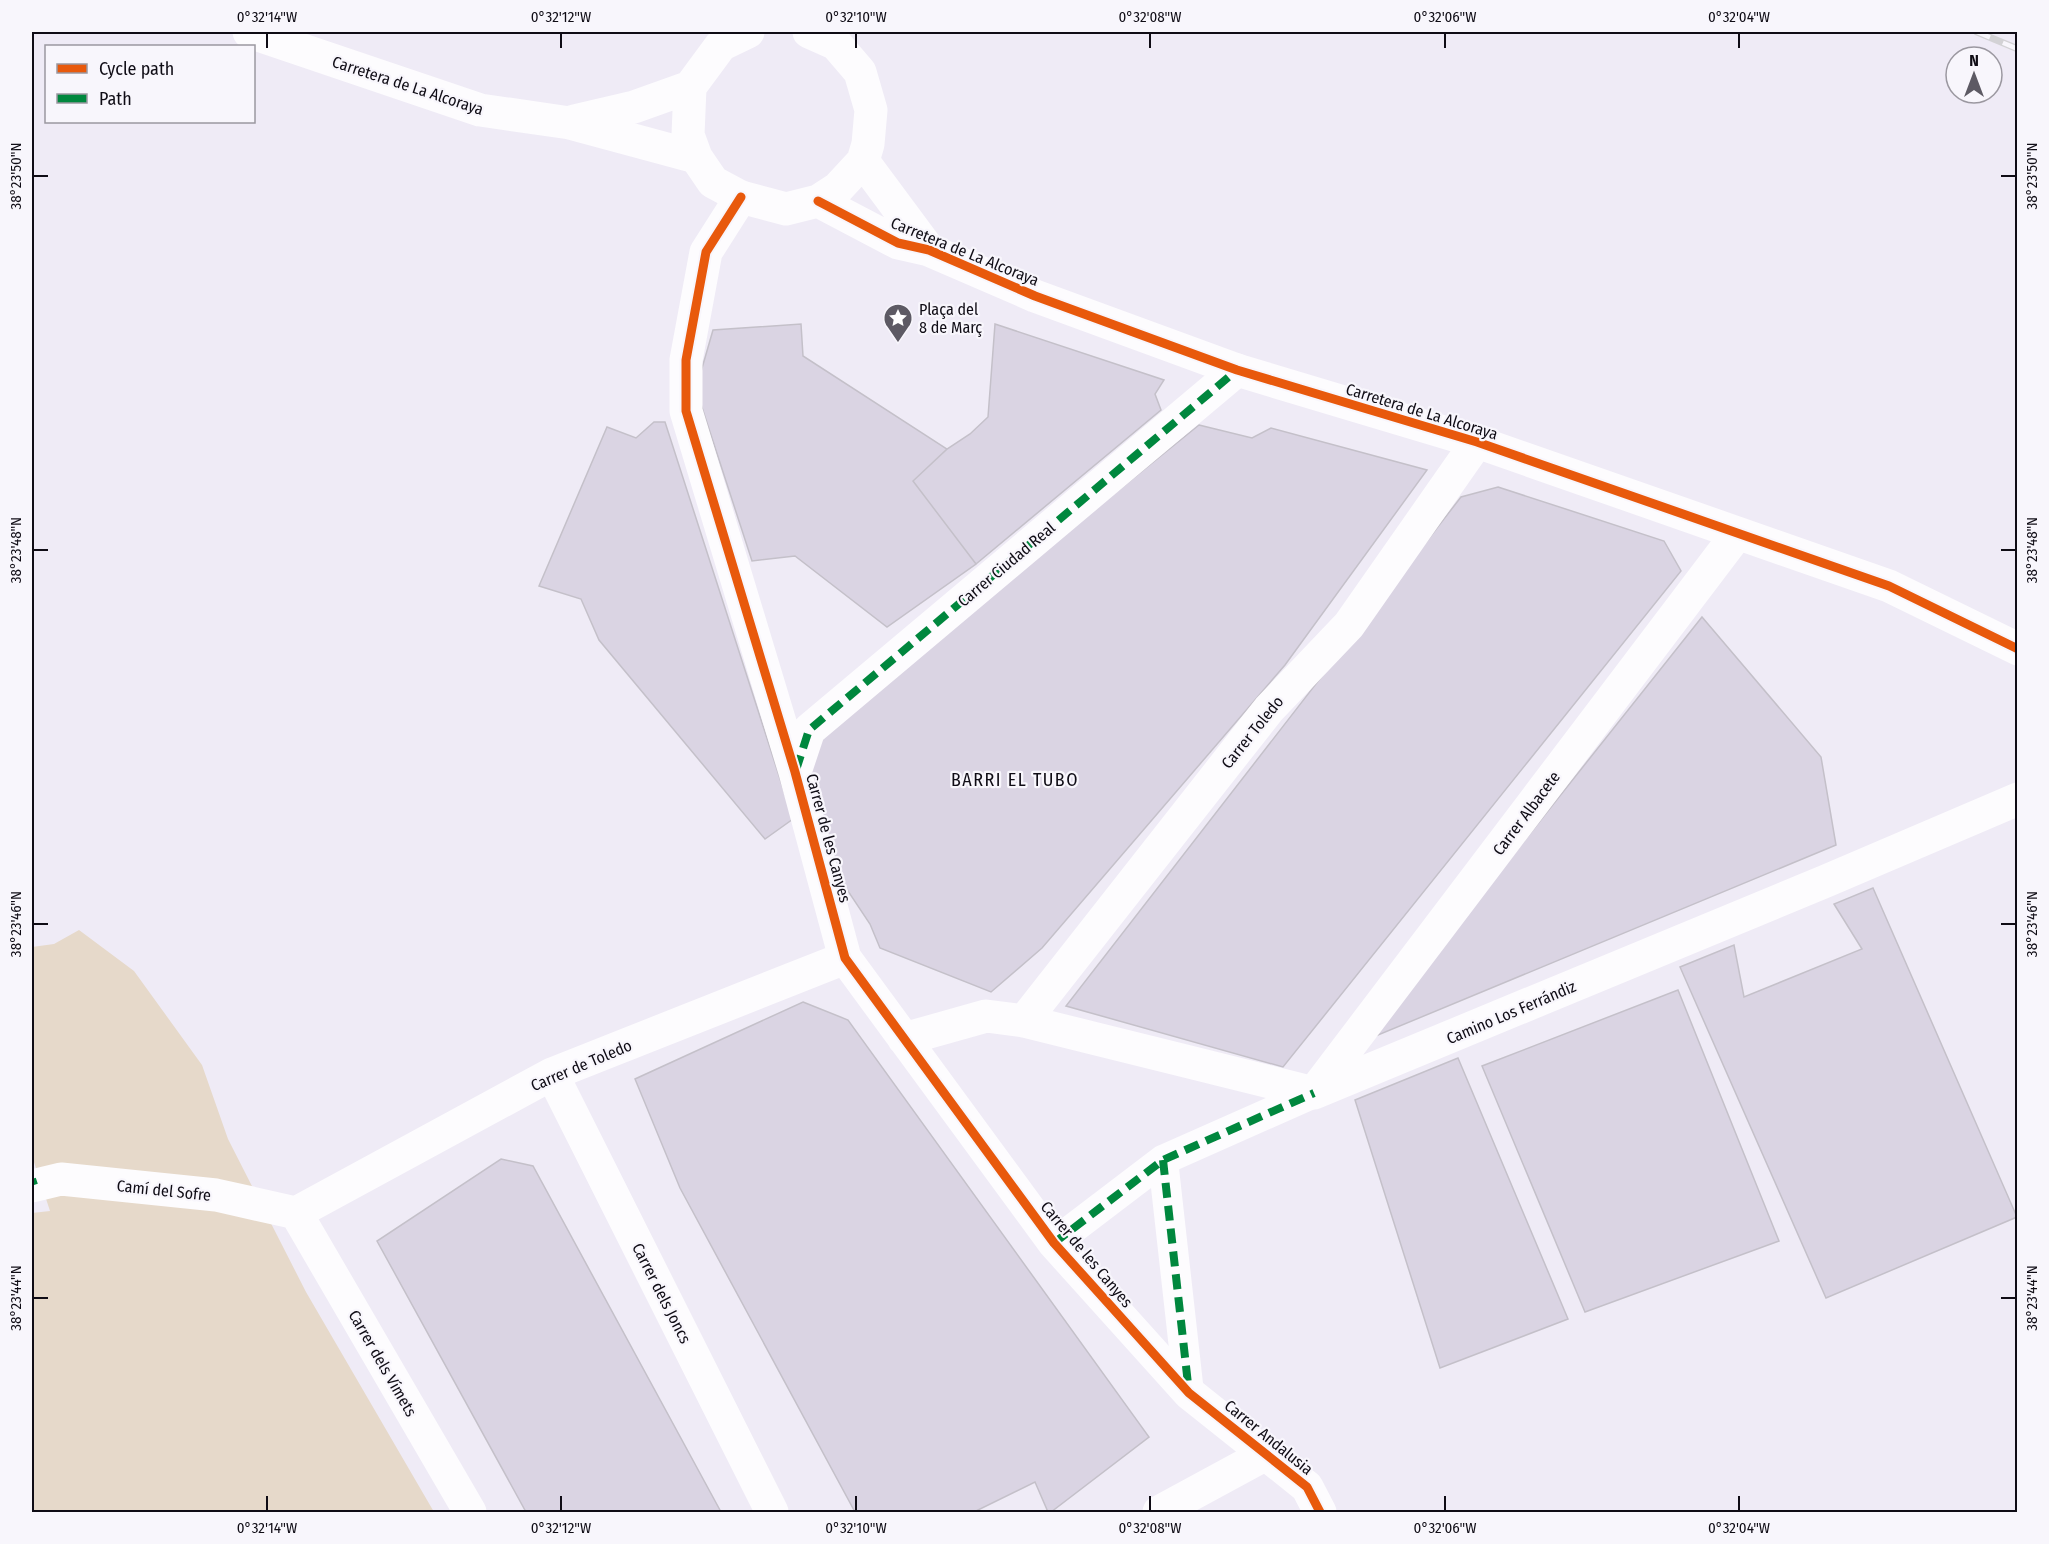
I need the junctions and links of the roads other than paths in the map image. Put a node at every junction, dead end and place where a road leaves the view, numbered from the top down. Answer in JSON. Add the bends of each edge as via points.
{"nodes":[{"id":1,"x":249,"y":32,"type":"edge"},
{"id":2,"x":748,"y":32,"type":"edge"},
{"id":3,"x":809,"y":32,"type":"edge"},
{"id":4,"x":690,"y":87,"type":"junction"},
{"id":5,"x":570,"y":123,"type":"junction"},
{"id":6,"x":696,"y":157,"type":"junction"},
{"id":7,"x":863,"y":161,"type":"junction"},
{"id":8,"x":741,"y":197,"type":"junction"},
{"id":9,"x":818,"y":201,"type":"junction"},
{"id":10,"x":928,"y":250,"type":"junction"},
{"id":11,"x":1237,"y":370,"type":"junction"},
{"id":12,"x":1476,"y":442,"type":"junction"},
{"id":13,"x":1737,"y":534,"type":"junction"},
{"id":14,"x":2018,"y":650,"type":"edge"},
{"id":15,"x":795,"y":772,"type":"junction"},
{"id":16,"x":2018,"y":799,"type":"edge"},
{"id":17,"x":845,"y":958,"type":"junction"},
{"id":18,"x":1024,"y":1021,"type":"junction"},
{"id":19,"x":904,"y":1039,"type":"junction"},
{"id":20,"x":552,"y":1074,"type":"junction"},
{"id":21,"x":1314,"y":1093,"type":"junction"},
{"id":22,"x":1163,"y":1160,"type":"junction"},
{"id":23,"x":32,"y":1186,"type":"edge"},
{"id":24,"x":296,"y":1213,"type":"junction"},
{"id":25,"x":1054,"y":1243,"type":"junction"},
{"id":26,"x":1189,"y":1393,"type":"junction"},
{"id":27,"x":1266,"y":1454,"type":"junction"},
{"id":28,"x":470,"y":1512,"type":"edge"},
{"id":29,"x":772,"y":1512,"type":"edge"},
{"id":30,"x":1159,"y":1512,"type":"edge"},
{"id":31,"x":1320,"y":1512,"type":"edge"}],
"edges":[{"from":1,"to":5,"type":"street","name":"Carretera de La Alcoraya","via":[[480,110]]},
{"from":2,"to":4,"type":"street","via":[[721,45]]},
{"from":3,"to":7,"type":"street","via":[[836,44],[860,72],[871,110]]},
{"from":4,"to":5,"type":"street","name":"Carretera de La Alcoraya","via":[[634,107]]},
{"from":4,"to":6,"type":"street","via":[[688,135]]},
{"from":5,"to":6,"type":"street","name":"Carretera de La Alcoraya"},
{"from":6,"to":8,"type":"street","via":[[713,182]]},
{"from":7,"to":9,"type":"street","via":[[838,188]]},
{"from":7,"to":10,"type":"street","name":"Carretera de La Alcoraya"},
{"from":8,"to":9,"type":"street","via":[[786,209]]},
{"from":8,"to":15,"type":"street","name":"Carrer de les Canyes","via":[[706,252],[686,360],[686,411]]},
{"from":9,"to":10,"type":"street","name":"Carretera de La Alcoraya","via":[[898,243]]},
{"from":10,"to":11,"type":"street","name":"Carretera de La Alcoraya","via":[[1035,296]]},
{"from":11,"to":12,"type":"street","name":"Carretera de La Alcoraya"},
{"from":11,"to":15,"type":"street","name":"Carrer Ciudad Real","via":[[809,730]]},
{"from":12,"to":13,"type":"street","name":"Carretera de La Alcoraya"},
{"from":12,"to":18,"type":"street","name":"Carrer Toledo","via":[[1349,625],[1269,709]]},
{"from":13,"to":14,"type":"street","name":"Carretera de La Alcoraya","via":[[1889,586]]},
{"from":13,"to":21,"type":"street","name":"Carrer Albacete"},
{"from":15,"to":17,"type":"street","name":"Carrer de les Canyes"},
{"from":16,"to":21,"type":"street","name":"Camino Los Ferrándiz"},
{"from":17,"to":19,"type":"street","name":"Carrer de les Canyes"},
{"from":17,"to":20,"type":"street","name":"Carrer de Toledo"},
{"from":18,"to":19,"type":"street","via":[[986,1016]]},
{"from":18,"to":21,"type":"street"},
{"from":19,"to":25,"type":"street","name":"Carrer de les Canyes"},
{"from":20,"to":24,"type":"street","name":"Carrer de Toledo"},
{"from":20,"to":29,"type":"street","name":"Carrer dels Joncs"},
{"from":21,"to":22,"type":"street"},
{"from":22,"to":25,"type":"street"},
{"from":22,"to":26,"type":"street"},
{"from":23,"to":24,"type":"street","name":"Camí del Sofre","via":[[62,1179],[216,1195]]},
{"from":24,"to":28,"type":"street","name":"Carrer dels Vímets"},
{"from":25,"to":26,"type":"street","name":"Carrer de les Canyes"},
{"from":26,"to":27,"type":"street","name":"Carrer Andalusia"},
{"from":27,"to":30,"type":"street"},
{"from":27,"to":31,"type":"street","name":"Carrer Andalusia","via":[[1307,1487]]}]}
